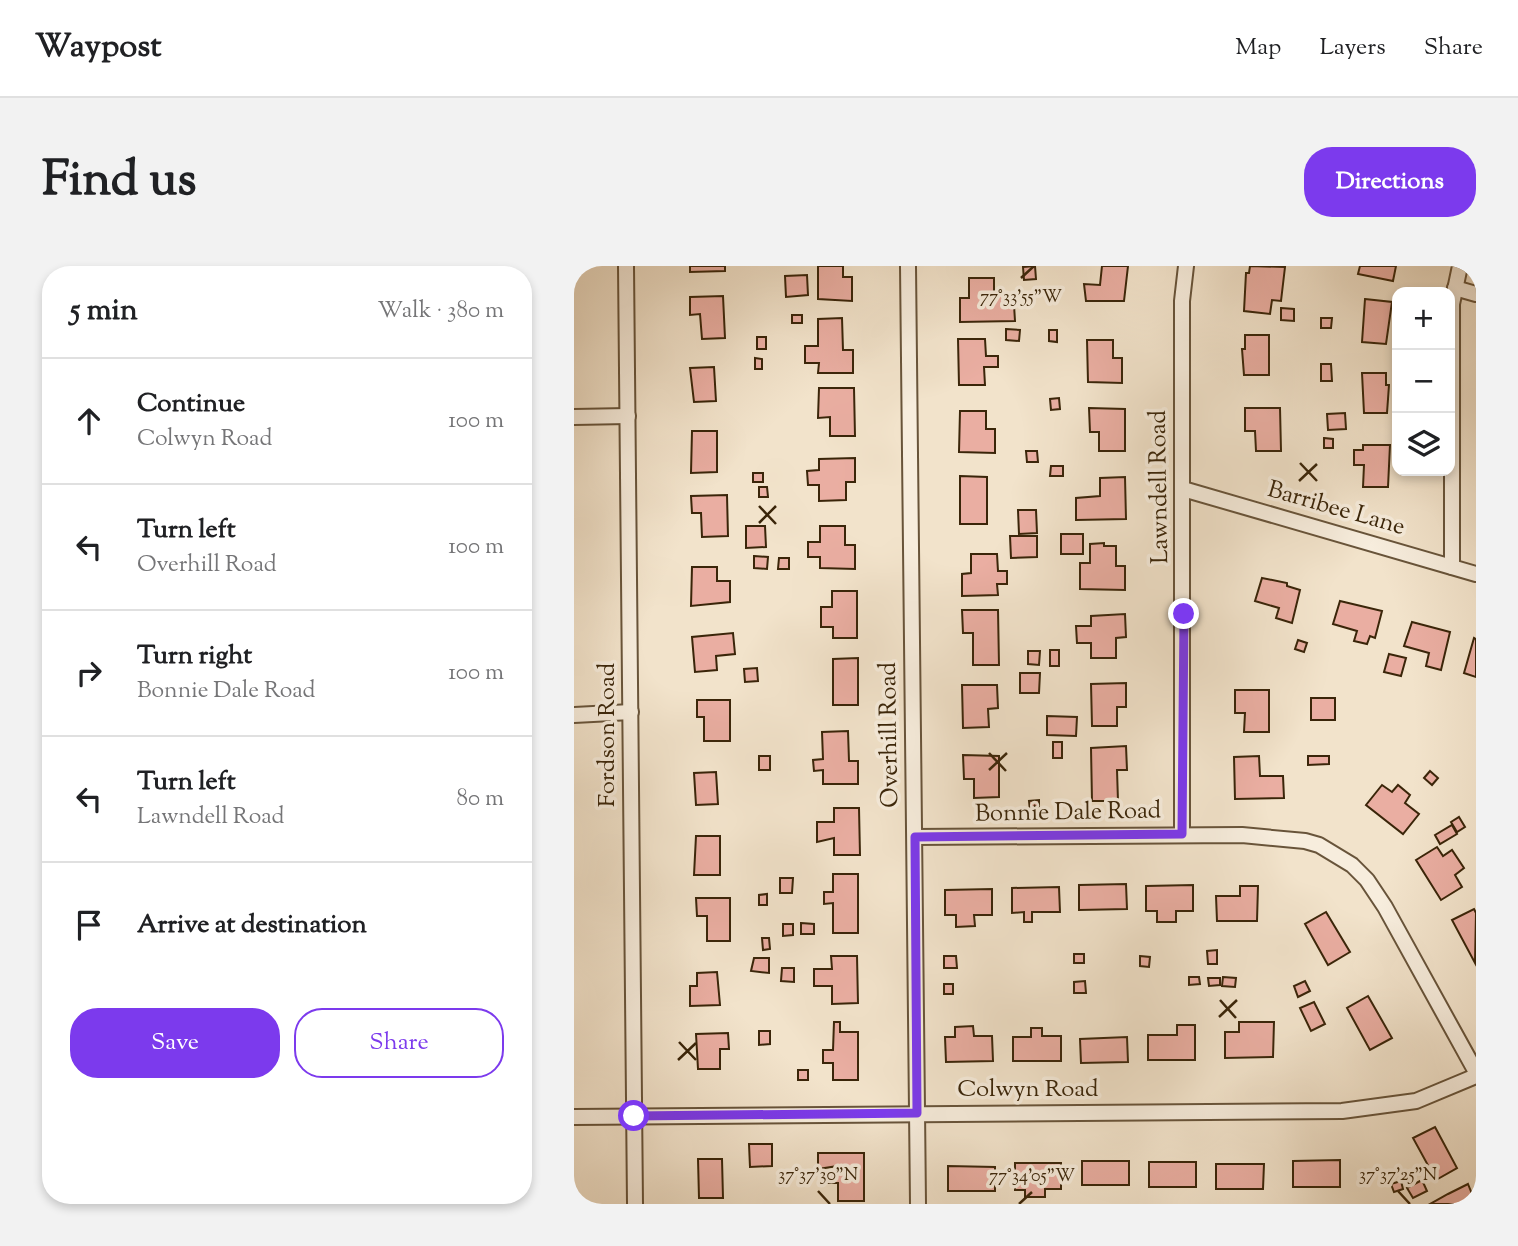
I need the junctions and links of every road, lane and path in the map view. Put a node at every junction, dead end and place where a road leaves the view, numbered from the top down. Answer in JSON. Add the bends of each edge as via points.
{"nodes":[{"id":1,"x":626,"y":266,"type":"edge"},
{"id":2,"x":908,"y":266,"type":"edge"},
{"id":3,"x":1186,"y":266,"type":"edge"},
{"id":4,"x":1460,"y":266,"type":"edge"},
{"id":5,"x":1455,"y":288,"type":"joint"},
{"id":6,"x":1476,"y":294,"type":"edge"},
{"id":7,"x":1453,"y":350,"type":"edge"},
{"id":8,"x":628,"y":416,"type":"junction"},
{"id":9,"x":574,"y":417,"type":"edge"},
{"id":10,"x":1183,"y":489,"type":"junction"},
{"id":11,"x":1452,"y":567,"type":"junction"},
{"id":12,"x":1476,"y":574,"type":"edge"},
{"id":13,"x":631,"y":712,"type":"junction"},
{"id":14,"x":574,"y":715,"type":"edge"},
{"id":15,"x":1182,"y":834,"type":"junction"},
{"id":16,"x":915,"y":837,"type":"junction"},
{"id":17,"x":1476,"y":1074,"type":"edge"},
{"id":18,"x":917,"y":1113,"type":"junction"},
{"id":19,"x":634,"y":1116,"type":"junction"},
{"id":20,"x":574,"y":1117,"type":"edge"},
{"id":21,"x":635,"y":1204,"type":"edge"},
{"id":22,"x":918,"y":1204,"type":"edge"}],
"edges":[{"from":1,"to":8,"type":"street","name":"Fordson Road"},
{"from":2,"to":16,"type":"street","name":"Overhill Road"},
{"from":3,"to":10,"type":"street","name":"Lawndell Road","via":[[1182,301]]},
{"from":4,"to":5,"type":"street"},
{"from":5,"to":6,"type":"street"},
{"from":7,"to":11,"type":"street"},
{"from":8,"to":9,"type":"street"},
{"from":8,"to":13,"type":"street","name":"Fordson Road"},
{"from":10,"to":11,"type":"street","name":"Barribee Lane"},
{"from":10,"to":15,"type":"street","name":"Lawndell Road"},
{"from":11,"to":12,"type":"street","name":"Barribee Lane"},
{"from":13,"to":14,"type":"street"},
{"from":13,"to":19,"type":"street","name":"Fordson Road"},
{"from":15,"to":16,"type":"street","name":"Bonnie Dale Road"},
{"from":15,"to":17,"type":"street","name":"Bonnie Dale Road","via":[[1305,841],[1352,865],[1385,906]]},
{"from":16,"to":18,"type":"street","name":"Overhill Road"},
{"from":17,"to":18,"type":"street","name":"Colwyn Road","via":[[1416,1101],[1342,1111]]},
{"from":18,"to":19,"type":"street","name":"Colwyn Road"},
{"from":18,"to":22,"type":"street","name":"Overhill Road"},
{"from":19,"to":20,"type":"street","name":"Colwyn Road"},
{"from":19,"to":21,"type":"street","name":"Fordson Road"}]}
